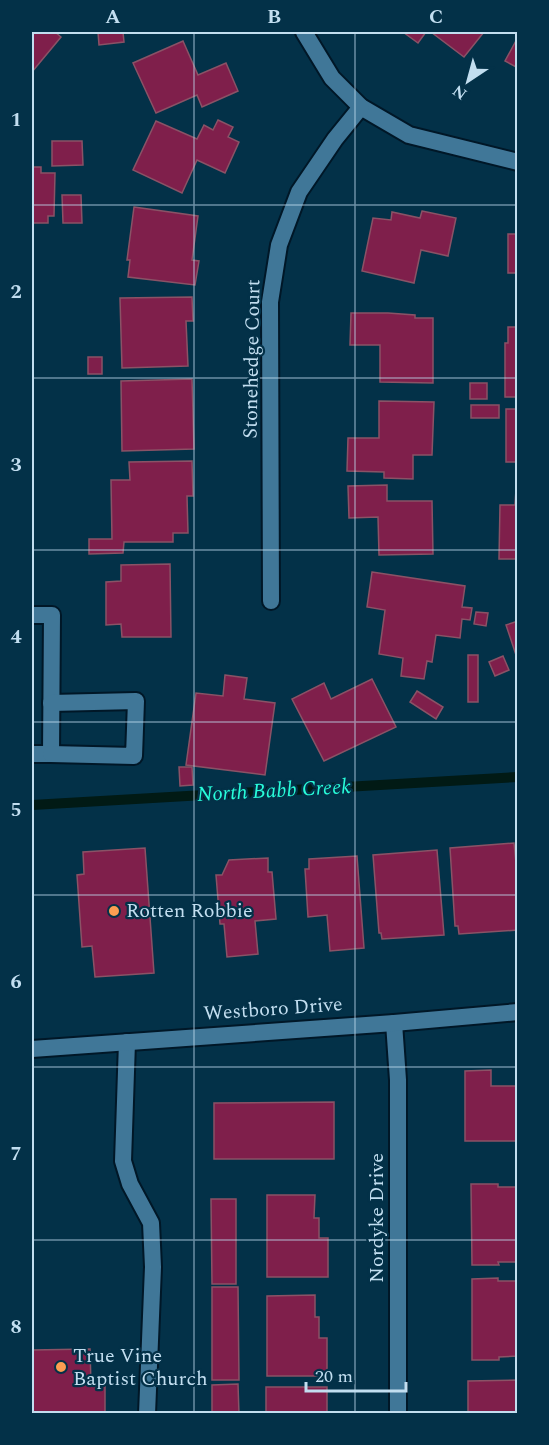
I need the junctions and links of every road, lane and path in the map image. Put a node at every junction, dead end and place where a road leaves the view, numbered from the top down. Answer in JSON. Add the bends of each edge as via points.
{"nodes":[{"id":1,"x":303,"y":32,"type":"edge"},
{"id":2,"x":361,"y":107,"type":"junction"},
{"id":3,"x":518,"y":162,"type":"edge"},
{"id":4,"x":271,"y":601,"type":"dead end"},
{"id":5,"x":32,"y":615,"type":"edge"},
{"id":6,"x":51,"y":704,"type":"junction"},
{"id":7,"x":32,"y":754,"type":"edge"},
{"id":8,"x":51,"y":754,"type":"junction"},
{"id":9,"x":518,"y":1011,"type":"edge"},
{"id":10,"x":394,"y":1023,"type":"junction"},
{"id":11,"x":127,"y":1042,"type":"junction"},
{"id":12,"x":32,"y":1049,"type":"edge"},
{"id":13,"x":147,"y":1413,"type":"edge"},
{"id":14,"x":399,"y":1413,"type":"edge"}],
"edges":[{"from":1,"to":2,"type":"street","via":[[332,78]]},
{"from":2,"to":3,"type":"street","via":[[408,135]]},
{"from":2,"to":4,"type":"street","name":"Stonehedge Court","via":[[299,192],[279,245],[270,302]]},
{"from":5,"to":6,"type":"street","via":[[52,615]]},
{"from":6,"to":8,"type":"street"},
{"from":6,"to":8,"type":"street","via":[[136,701],[134,756]]},
{"from":7,"to":8,"type":"street"},
{"from":9,"to":10,"type":"street","name":"Westboro Drive"},
{"from":10,"to":11,"type":"street","name":"Westboro Drive"},
{"from":10,"to":14,"type":"street","name":"Nordyke Drive","via":[[398,1080]]},
{"from":11,"to":12,"type":"street","name":"Westboro Drive"},
{"from":11,"to":13,"type":"street","via":[[123,1161],[130,1184],[151,1223]]}]}
